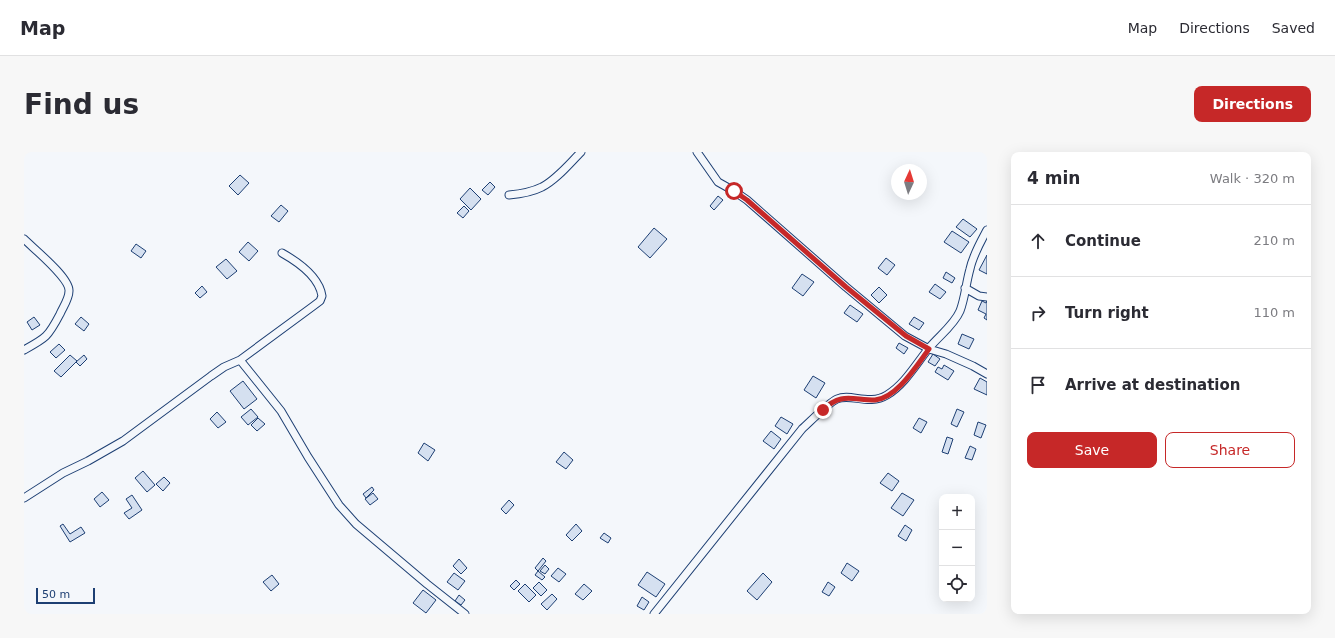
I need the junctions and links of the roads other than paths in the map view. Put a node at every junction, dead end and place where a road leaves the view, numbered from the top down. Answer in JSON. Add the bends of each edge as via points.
{"nodes":[{"id":1,"x":581,"y":152,"type":"edge"},
{"id":2,"x":697,"y":152,"type":"edge"},
{"id":3,"x":509,"y":195,"type":"dead end"},
{"id":4,"x":987,"y":230,"type":"edge"},
{"id":5,"x":24,"y":238,"type":"edge"},
{"id":6,"x":282,"y":253,"type":"dead end"},
{"id":7,"x":965,"y":288,"type":"junction"},
{"id":8,"x":987,"y":297,"type":"edge"},
{"id":9,"x":929,"y":349,"type":"junction"},
{"id":10,"x":24,"y":350,"type":"edge"},
{"id":11,"x":240,"y":360,"type":"junction"},
{"id":12,"x":987,"y":374,"type":"edge"},
{"id":13,"x":24,"y":498,"type":"edge"},
{"id":14,"x":465,"y":614,"type":"edge"},
{"id":15,"x":654,"y":614,"type":"edge"}],
"edges":[{"from":1,"to":3,"type":"street","via":[[542,187]]},
{"from":2,"to":9,"type":"street","via":[[718,182],[747,200],[906,336]]},
{"from":4,"to":7,"type":"street","via":[[970,268]]},
{"from":5,"to":10,"type":"street","via":[[63,276],[70,290],[48,335]]},
{"from":6,"to":11,"type":"street","via":[[296,261],[311,276],[322,296],[320,301]]},
{"from":7,"to":8,"type":"street","via":[[979,296]]},
{"from":7,"to":9,"type":"street","via":[[960,311]]},
{"from":9,"to":12,"type":"street","via":[[946,354]]},
{"from":9,"to":15,"type":"street","via":[[904,382],[893,392],[880,400],[838,399],[802,430]]},
{"from":11,"to":13,"type":"street","via":[[211,376],[123,441],[63,472]]},
{"from":11,"to":14,"type":"street","via":[[281,411],[339,505],[362,529]]}]}
